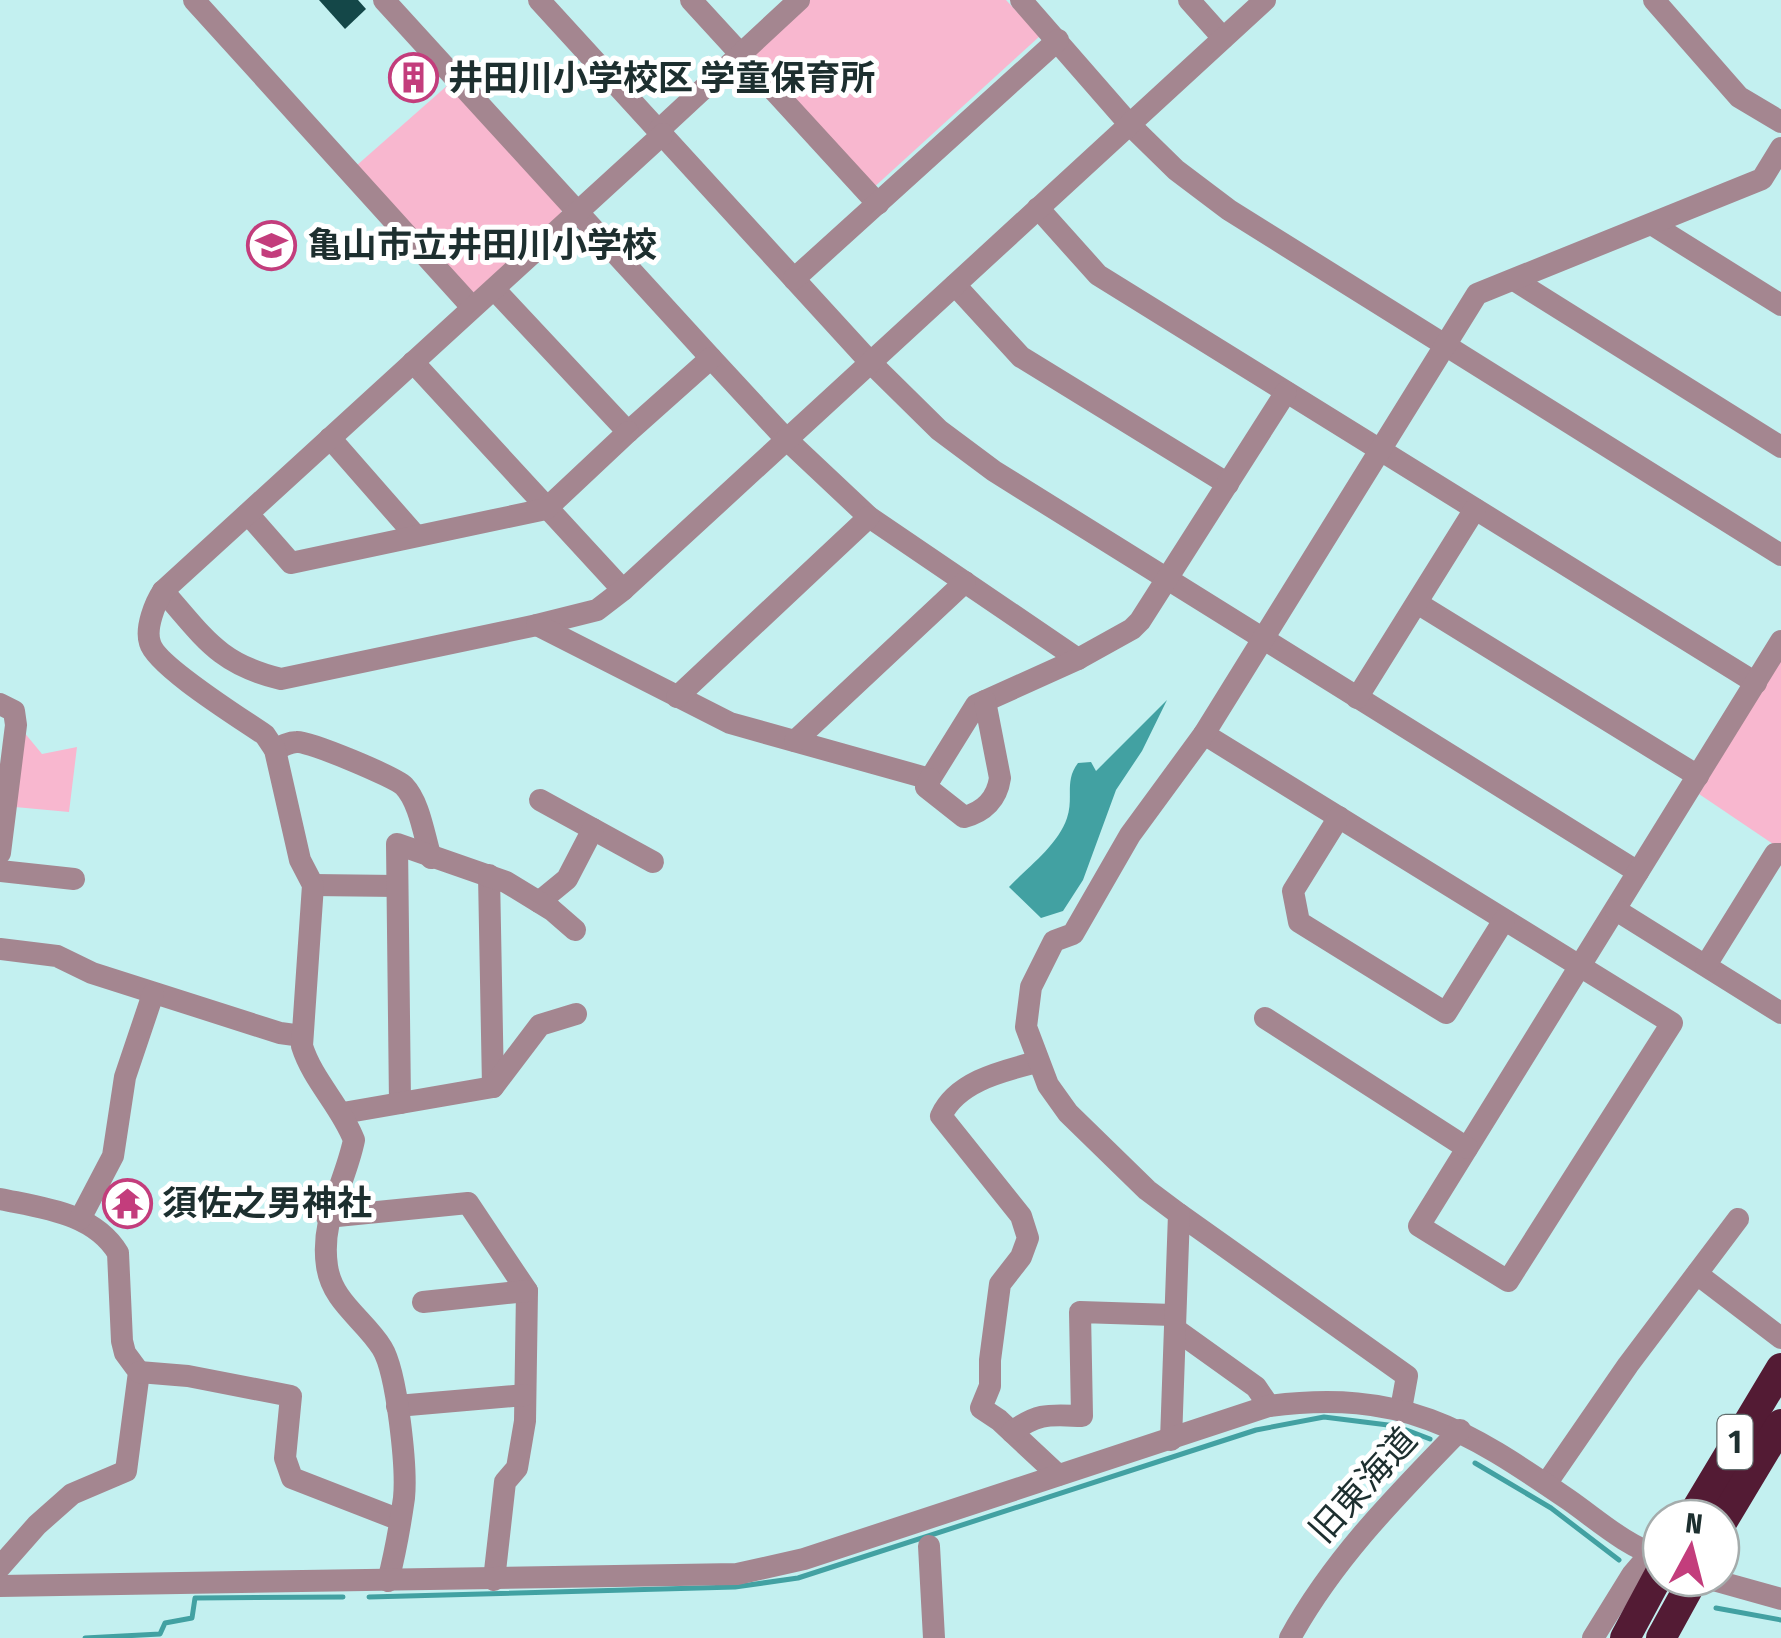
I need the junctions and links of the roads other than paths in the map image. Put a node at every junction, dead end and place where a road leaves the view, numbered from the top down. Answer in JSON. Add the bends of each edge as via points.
{"nodes":[{"id":1,"x":194,"y":0,"type":"edge"},
{"id":2,"x":384,"y":0,"type":"edge"},
{"id":3,"x":539,"y":0,"type":"edge"},
{"id":4,"x":691,"y":0,"type":"edge"},
{"id":5,"x":798,"y":0,"type":"edge"},
{"id":6,"x":1020,"y":0,"type":"edge"},
{"id":7,"x":1188,"y":0,"type":"edge"},
{"id":8,"x":1265,"y":0,"type":"edge"},
{"id":9,"x":1654,"y":0,"type":"edge"},
{"id":10,"x":1224,"y":38,"type":"junction"},
{"id":11,"x":1058,"y":40,"type":"junction"},
{"id":12,"x":740,"y":56,"type":"junction"},
{"id":13,"x":1781,"y":122,"type":"edge"},
{"id":14,"x":1131,"y":126,"type":"junction"},
{"id":15,"x":661,"y":132,"type":"junction"},
{"id":16,"x":1781,"y":148,"type":"edge"},
{"id":17,"x":878,"y":204,"type":"junction"},
{"id":18,"x":1038,"y":208,"type":"junction"},
{"id":19,"x":578,"y":211,"type":"junction"},
{"id":20,"x":1653,"y":224,"type":"junction"},
{"id":21,"x":794,"y":279,"type":"junction"},
{"id":22,"x":1514,"y":280,"type":"junction"},
{"id":23,"x":955,"y":285,"type":"junction"},
{"id":24,"x":494,"y":289,"type":"junction"},
{"id":25,"x":1781,"y":305,"type":"edge"},
{"id":26,"x":472,"y":307,"type":"junction"},
{"id":27,"x":1445,"y":344,"type":"junction"},
{"id":28,"x":711,"y":358,"type":"junction"},
{"id":29,"x":413,"y":362,"type":"junction"},
{"id":30,"x":870,"y":362,"type":"junction"},
{"id":31,"x":1286,"y":392,"type":"junction"},
{"id":32,"x":628,"y":432,"type":"junction"},
{"id":33,"x":330,"y":438,"type":"junction"},
{"id":34,"x":786,"y":438,"type":"junction"},
{"id":35,"x":1781,"y":447,"type":"edge"},
{"id":36,"x":1381,"y":449,"type":"junction"},
{"id":37,"x":1228,"y":484,"type":"junction"},
{"id":38,"x":546,"y":509,"type":"junction"},
{"id":39,"x":1475,"y":509,"type":"junction"},
{"id":40,"x":248,"y":514,"type":"junction"},
{"id":41,"x":868,"y":517,"type":"junction"},
{"id":42,"x":415,"y":535,"type":"junction"},
{"id":43,"x":1781,"y":555,"type":"edge"},
{"id":44,"x":1168,"y":580,"type":"junction"},
{"id":45,"x":965,"y":582,"type":"junction"},
{"id":46,"x":623,"y":590,"type":"junction"},
{"id":47,"x":164,"y":591,"type":"junction"},
{"id":48,"x":1418,"y":603,"type":"junction"},
{"id":49,"x":537,"y":625,"type":"junction"},
{"id":50,"x":1263,"y":638,"type":"junction"},
{"id":51,"x":1781,"y":641,"type":"edge"},
{"id":52,"x":1078,"y":659,"type":"junction"},
{"id":53,"x":1756,"y":683,"type":"junction"},
{"id":54,"x":677,"y":697,"type":"junction"},
{"id":55,"x":1357,"y":698,"type":"junction"},
{"id":56,"x":985,"y":701,"type":"junction"},
{"id":57,"x":0,"y":704,"type":"edge"},
{"id":58,"x":1204,"y":734,"type":"junction"},
{"id":59,"x":794,"y":741,"type":"junction"},
{"id":60,"x":275,"y":750,"type":"junction"},
{"id":61,"x":1698,"y":776,"type":"junction"},
{"id":62,"x":930,"y":779,"type":"junction"},
{"id":63,"x":540,"y":800,"type":"dead end"},
{"id":64,"x":1339,"y":817,"type":"junction"},
{"id":65,"x":593,"y":829,"type":"junction"},
{"id":66,"x":0,"y":853,"type":"edge"},
{"id":67,"x":1781,"y":854,"type":"edge"},
{"id":68,"x":431,"y":858,"type":"junction"},
{"id":69,"x":654,"y":862,"type":"dead end"},
{"id":70,"x":0,"y":871,"type":"edge"},
{"id":71,"x":1638,"y":872,"type":"junction"},
{"id":72,"x":489,"y":875,"type":"junction"},
{"id":73,"x":74,"y":880,"type":"dead end"},
{"id":74,"x":312,"y":885,"type":"junction"},
{"id":75,"x":397,"y":886,"type":"junction"},
{"id":76,"x":539,"y":902,"type":"junction"},
{"id":77,"x":1616,"y":910,"type":"junction"},
{"id":78,"x":1504,"y":920,"type":"junction"},
{"id":79,"x":575,"y":930,"type":"dead end"},
{"id":80,"x":0,"y":949,"type":"edge"},
{"id":81,"x":1706,"y":965,"type":"junction"},
{"id":82,"x":1580,"y":968,"type":"junction"},
{"id":83,"x":153,"y":994,"type":"junction"},
{"id":84,"x":1781,"y":1013,"type":"edge"},
{"id":85,"x":576,"y":1014,"type":"dead end"},
{"id":86,"x":1265,"y":1018,"type":"dead end"},
{"id":87,"x":302,"y":1036,"type":"junction"},
{"id":88,"x":1037,"y":1062,"type":"junction"},
{"id":89,"x":493,"y":1087,"type":"junction"},
{"id":90,"x":400,"y":1103,"type":"junction"},
{"id":91,"x":343,"y":1113,"type":"junction"},
{"id":92,"x":1467,"y":1148,"type":"junction"},
{"id":93,"x":0,"y":1200,"type":"edge"},
{"id":94,"x":1179,"y":1214,"type":"junction"},
{"id":95,"x":327,"y":1218,"type":"junction"},
{"id":96,"x":80,"y":1219,"type":"junction"},
{"id":97,"x":1738,"y":1220,"type":"dead end"},
{"id":98,"x":1696,"y":1274,"type":"junction"},
{"id":99,"x":528,"y":1291,"type":"junction"},
{"id":100,"x":423,"y":1302,"type":"dead end"},
{"id":101,"x":1174,"y":1322,"type":"junction"},
{"id":102,"x":1781,"y":1338,"type":"edge"},
{"id":103,"x":1781,"y":1368,"type":"edge"},
{"id":104,"x":139,"y":1372,"type":"junction"},
{"id":105,"x":525,"y":1395,"type":"junction"},
{"id":106,"x":398,"y":1406,"type":"junction"},
{"id":107,"x":1269,"y":1406,"type":"junction"},
{"id":108,"x":1401,"y":1409,"type":"junction"},
{"id":109,"x":1781,"y":1424,"type":"edge"},
{"id":110,"x":1460,"y":1430,"type":"junction"},
{"id":111,"x":1012,"y":1432,"type":"junction"},
{"id":112,"x":1170,"y":1440,"type":"junction"},
{"id":113,"x":1058,"y":1476,"type":"junction"},
{"id":114,"x":1546,"y":1484,"type":"junction"},
{"id":115,"x":1703,"y":1498,"type":"edge"},
{"id":116,"x":1737,"y":1498,"type":"edge"},
{"id":117,"x":400,"y":1520,"type":"junction"},
{"id":118,"x":929,"y":1546,"type":"dead end"},
{"id":119,"x":1641,"y":1551,"type":"edge"},
{"id":120,"x":0,"y":1567,"type":"edge"},
{"id":121,"x":494,"y":1580,"type":"junction"},
{"id":122,"x":1641,"y":1580,"type":"edge"},
{"id":123,"x":388,"y":1582,"type":"junction"},
{"id":124,"x":0,"y":1586,"type":"edge"},
{"id":125,"x":1741,"y":1588,"type":"edge"},
{"id":126,"x":1641,"y":1598,"type":"edge"},
{"id":127,"x":1683,"y":1598,"type":"edge"},
{"id":128,"x":1781,"y":1599,"type":"edge"},
{"id":129,"x":934,"y":1638,"type":"edge"},
{"id":130,"x":1290,"y":1638,"type":"edge"},
{"id":131,"x":1593,"y":1638,"type":"edge"},
{"id":132,"x":1625,"y":1638,"type":"edge"},
{"id":133,"x":1661,"y":1638,"type":"edge"}],
"edges":[{"from":1,"to":26,"type":"street"},
{"from":2,"to":19,"type":"street"},
{"from":3,"to":15,"type":"street"},
{"from":4,"to":12,"type":"street"},
{"from":5,"to":12,"type":"street"},
{"from":6,"to":11,"type":"street"},
{"from":7,"to":10,"type":"street"},
{"from":8,"to":10,"type":"street"},
{"from":9,"to":13,"type":"street","via":[[1740,96]]},
{"from":10,"to":14,"type":"street"},
{"from":11,"to":14,"type":"street"},
{"from":11,"to":17,"type":"street"},
{"from":12,"to":15,"type":"street"},
{"from":12,"to":17,"type":"street"},
{"from":14,"to":18,"type":"street"},
{"from":14,"to":27,"type":"street","via":[[1228,210]]},
{"from":15,"to":19,"type":"street"},
{"from":15,"to":21,"type":"street"},
{"from":16,"to":20,"type":"street","via":[[1762,179]]},
{"from":17,"to":21,"type":"street"},
{"from":18,"to":23,"type":"street"},
{"from":18,"to":31,"type":"street","via":[[1098,274]]},
{"from":19,"to":24,"type":"street"},
{"from":19,"to":28,"type":"street"},
{"from":20,"to":22,"type":"street"},
{"from":20,"to":25,"type":"street"},
{"from":21,"to":30,"type":"street"},
{"from":22,"to":27,"type":"street","via":[[1477,294]]},
{"from":22,"to":35,"type":"street"},
{"from":23,"to":30,"type":"street"},
{"from":23,"to":37,"type":"street","via":[[1021,356]]},
{"from":24,"to":26,"type":"street"},
{"from":24,"to":32,"type":"street"},
{"from":26,"to":29,"type":"street"},
{"from":27,"to":36,"type":"street"},
{"from":27,"to":43,"type":"street"},
{"from":28,"to":32,"type":"street"},
{"from":28,"to":34,"type":"street"},
{"from":29,"to":33,"type":"street"},
{"from":29,"to":38,"type":"street"},
{"from":30,"to":34,"type":"street"},
{"from":30,"to":44,"type":"street","via":[[954,442]]},
{"from":31,"to":36,"type":"street"},
{"from":31,"to":37,"type":"street"},
{"from":32,"to":38,"type":"street"},
{"from":33,"to":40,"type":"street"},
{"from":33,"to":42,"type":"street"},
{"from":34,"to":41,"type":"street"},
{"from":34,"to":46,"type":"street"},
{"from":36,"to":39,"type":"street"},
{"from":36,"to":50,"type":"street"},
{"from":37,"to":44,"type":"street"},
{"from":38,"to":42,"type":"street"},
{"from":38,"to":46,"type":"street"},
{"from":39,"to":48,"type":"street"},
{"from":39,"to":53,"type":"street"},
{"from":40,"to":42,"type":"street","via":[[291,563]]},
{"from":40,"to":47,"type":"street"},
{"from":41,"to":45,"type":"street"},
{"from":41,"to":54,"type":"street"},
{"from":44,"to":50,"type":"street"},
{"from":44,"to":52,"type":"street","via":[[1132,629]]},
{"from":45,"to":52,"type":"street"},
{"from":45,"to":59,"type":"street"},
{"from":46,"to":49,"type":"street","via":[[596,610]]},
{"from":47,"to":49,"type":"street","via":[[219,654],[281,679]]},
{"from":47,"to":60,"type":"street","via":[[150,625],[158,656],[265,735]]},
{"from":48,"to":55,"type":"street"},
{"from":48,"to":61,"type":"street"},
{"from":49,"to":54,"type":"street"},
{"from":50,"to":55,"type":"street"},
{"from":50,"to":58,"type":"street"},
{"from":51,"to":53,"type":"street"},
{"from":52,"to":56,"type":"street"},
{"from":53,"to":61,"type":"street"},
{"from":54,"to":59,"type":"street"},
{"from":55,"to":71,"type":"street"},
{"from":56,"to":62,"type":"street","via":[[976,705]]},
{"from":56,"to":62,"type":"street","via":[[998,790],[981,812],[964,816],[926,786]]},
{"from":57,"to":66,"type":"street","via":[[14,711],[16,726]]},
{"from":58,"to":64,"type":"street"},
{"from":58,"to":88,"type":"street","via":[[1130,836],[1073,934],[1054,942],[1040,967],[1026,1027]]},
{"from":59,"to":62,"type":"street"},
{"from":60,"to":68,"type":"street","via":[[292,741],[309,743],[394,778],[414,800]]},
{"from":60,"to":74,"type":"street"},
{"from":61,"to":71,"type":"street"},
{"from":63,"to":65,"type":"street"},
{"from":64,"to":78,"type":"street"},
{"from":64,"to":78,"type":"street","via":[[1292,891],[1299,922],[1446,1013]]},
{"from":65,"to":69,"type":"street"},
{"from":65,"to":76,"type":"street","via":[[567,879]]},
{"from":67,"to":81,"type":"street","via":[[1774,854]]},
{"from":68,"to":72,"type":"street"},
{"from":68,"to":75,"type":"street","via":[[397,844]]},
{"from":70,"to":73,"type":"street"},
{"from":71,"to":77,"type":"street"},
{"from":72,"to":76,"type":"street"},
{"from":72,"to":89,"type":"street"},
{"from":74,"to":75,"type":"street"},
{"from":74,"to":87,"type":"street"},
{"from":75,"to":90,"type":"street"},
{"from":76,"to":79,"type":"street"},
{"from":77,"to":81,"type":"street"},
{"from":77,"to":82,"type":"street"},
{"from":78,"to":82,"type":"street"},
{"from":80,"to":83,"type":"street","via":[[57,956]]},
{"from":81,"to":84,"type":"street"},
{"from":82,"to":92,"type":"street"},
{"from":82,"to":92,"type":"street","via":[[1672,1023],[1508,1281],[1419,1226]]},
{"from":83,"to":87,"type":"street"},
{"from":83,"to":96,"type":"street","via":[[125,1077],[113,1156]]},
{"from":85,"to":89,"type":"street","via":[[540,1025]]},
{"from":86,"to":92,"type":"street"},
{"from":87,"to":91,"type":"street","via":[[308,1066]]},
{"from":88,"to":94,"type":"street","via":[[1068,1113]]},
{"from":88,"to":111,"type":"street","via":[[982,1079],[941,1116],[1026,1226],[1027,1248],[1000,1284],[990,1386],[981,1408]]},
{"from":89,"to":90,"type":"street"},
{"from":90,"to":91,"type":"street"},
{"from":91,"to":95,"type":"street","via":[[354,1140]]},
{"from":93,"to":96,"type":"street"},
{"from":94,"to":101,"type":"street"},
{"from":94,"to":108,"type":"street","via":[[1407,1376]]},
{"from":95,"to":99,"type":"street","via":[[468,1204]]},
{"from":95,"to":106,"type":"street","via":[[330,1281],[380,1344]]},
{"from":96,"to":104,"type":"street","via":[[118,1254],[122,1341]]},
{"from":97,"to":98,"type":"street"},
{"from":98,"to":102,"type":"street"},
{"from":98,"to":114,"type":"street"},
{"from":99,"to":100,"type":"street"},
{"from":99,"to":105,"type":"street"},
{"from":101,"to":107,"type":"street","via":[[1256,1387]]},
{"from":101,"to":111,"type":"street","via":[[1080,1312],[1082,1416],[1043,1414]]},
{"from":101,"to":112,"type":"street"},
{"from":103,"to":115,"type":"highway","number":"1"},
{"from":104,"to":117,"type":"street","via":[[291,1396],[285,1458],[292,1478]]},
{"from":104,"to":120,"type":"street","via":[[126,1472],[72,1494]]},
{"from":105,"to":106,"type":"street"},
{"from":105,"to":121,"type":"street","via":[[517,1468],[505,1482]]},
{"from":106,"to":117,"type":"street"},
{"from":107,"to":108,"type":"street","via":[[1330,1400]]},
{"from":107,"to":112,"type":"street"},
{"from":108,"to":110,"type":"street"},
{"from":109,"to":116,"type":"highway","number":"1"},
{"from":110,"to":114,"type":"street","name":"旧東海道"},
{"from":110,"to":130,"type":"street","name":"旧東海道","via":[[1333,1570]]},
{"from":111,"to":113,"type":"street"},
{"from":112,"to":113,"type":"street"},
{"from":113,"to":121,"type":"street","via":[[804,1559],[737,1574]]},
{"from":114,"to":119,"type":"street","name":"旧東海道"},
{"from":117,"to":123,"type":"street"},
{"from":118,"to":129,"type":"street"},
{"from":121,"to":123,"type":"street"},
{"from":122,"to":131,"type":"street"},
{"from":123,"to":124,"type":"street"},
{"from":125,"to":128,"type":"street"},
{"from":126,"to":132,"type":"highway"},
{"from":127,"to":133,"type":"highway"}]}
